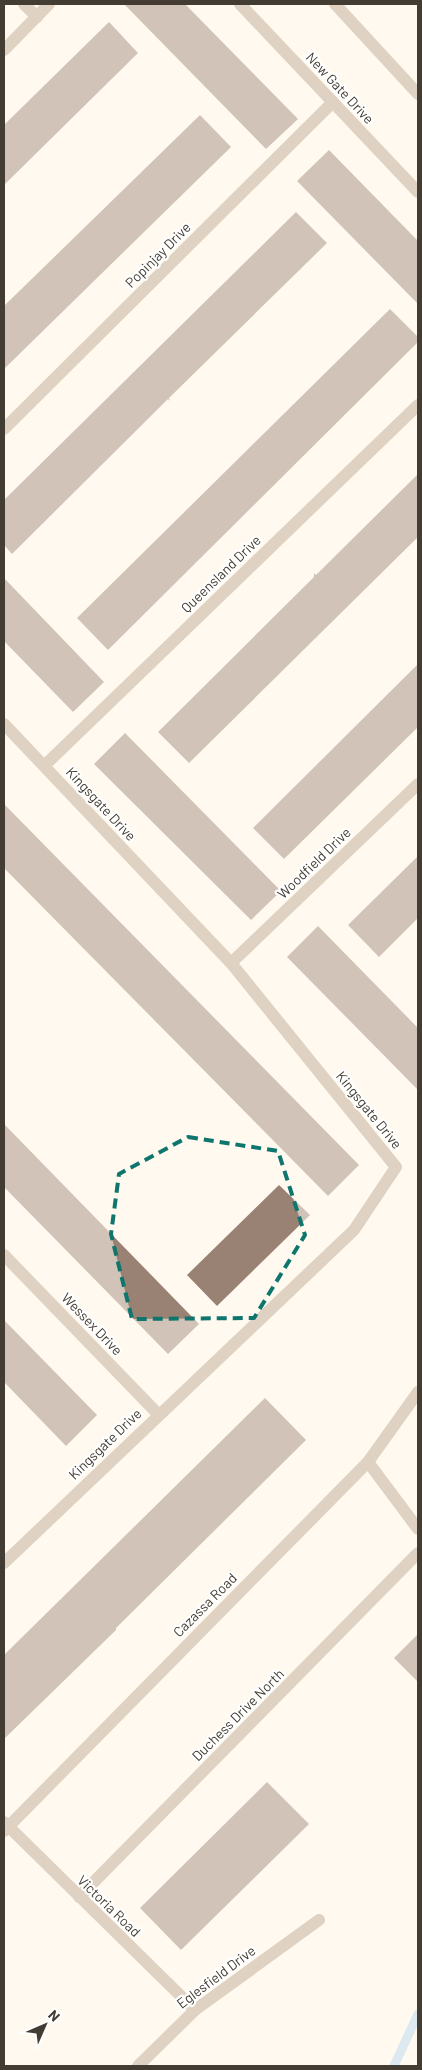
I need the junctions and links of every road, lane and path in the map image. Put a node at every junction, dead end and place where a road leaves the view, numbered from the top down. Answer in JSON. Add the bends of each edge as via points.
{"nodes":[{"id":1,"x":24,"y":4,"type":"edge"},
{"id":2,"x":50,"y":4,"type":"edge"},
{"id":3,"x":240,"y":4,"type":"edge"},
{"id":4,"x":334,"y":4,"type":"edge"},
{"id":5,"x":37,"y":17,"type":"junction"},
{"id":6,"x":4,"y":50,"type":"edge"},
{"id":7,"x":418,"y":94,"type":"edge"},
{"id":8,"x":333,"y":102,"type":"junction"},
{"id":9,"x":418,"y":192,"type":"edge"},
{"id":10,"x":418,"y":405,"type":"edge"},
{"id":11,"x":4,"y":429,"type":"edge"},
{"id":12,"x":5,"y":727,"type":"edge"},
{"id":13,"x":44,"y":766,"type":"junction"},
{"id":14,"x":418,"y":784,"type":"edge"},
{"id":15,"x":231,"y":963,"type":"junction"},
{"id":16,"x":4,"y":1255,"type":"edge"},
{"id":17,"x":418,"y":1392,"type":"edge"},
{"id":18,"x":158,"y":1414,"type":"junction"},
{"id":19,"x":368,"y":1462,"type":"junction"},
{"id":20,"x":418,"y":1528,"type":"edge"},
{"id":21,"x":418,"y":1553,"type":"edge"},
{"id":22,"x":4,"y":1563,"type":"edge"},
{"id":23,"x":5,"y":1826,"type":"edge"},
{"id":24,"x":79,"y":1897,"type":"junction"},
{"id":25,"x":319,"y":1920,"type":"dead end"},
{"id":26,"x":195,"y":2010,"type":"junction"},
{"id":27,"x":138,"y":2066,"type":"edge"}],
"edges":[{"from":1,"to":5,"type":"street"},
{"from":2,"to":5,"type":"street"},
{"from":3,"to":8,"type":"street","name":"New Gate Drive"},
{"from":4,"to":7,"type":"street"},
{"from":5,"to":6,"type":"street"},
{"from":8,"to":9,"type":"street","name":"New Gate Drive"},
{"from":8,"to":11,"type":"street","name":"Popinjay Drive"},
{"from":10,"to":13,"type":"street","name":"Queensland Drive"},
{"from":12,"to":13,"type":"street","name":"Kingsgate Drive"},
{"from":13,"to":15,"type":"street","name":"Kingsgate Drive"},
{"from":14,"to":15,"type":"street","name":"Woodfield Drive"},
{"from":15,"to":18,"type":"street","name":"Kingsgate Drive","via":[[396,1168],[354,1230]]},
{"from":16,"to":18,"type":"street","name":"Wessex Drive"},
{"from":17,"to":19,"type":"street","name":"Cazassa Road"},
{"from":18,"to":22,"type":"street","name":"Kingsgate Drive"},
{"from":19,"to":20,"type":"street"},
{"from":19,"to":23,"type":"street","name":"Cazassa Road"},
{"from":21,"to":24,"type":"street","name":"Duchess Drive North"},
{"from":23,"to":24,"type":"street","name":"Victoria Road"},
{"from":24,"to":26,"type":"street","name":"Victoria Road"},
{"from":25,"to":26,"type":"street","name":"Eglesfield Drive"},
{"from":26,"to":27,"type":"street","name":"Eglesfield Drive"}]}
